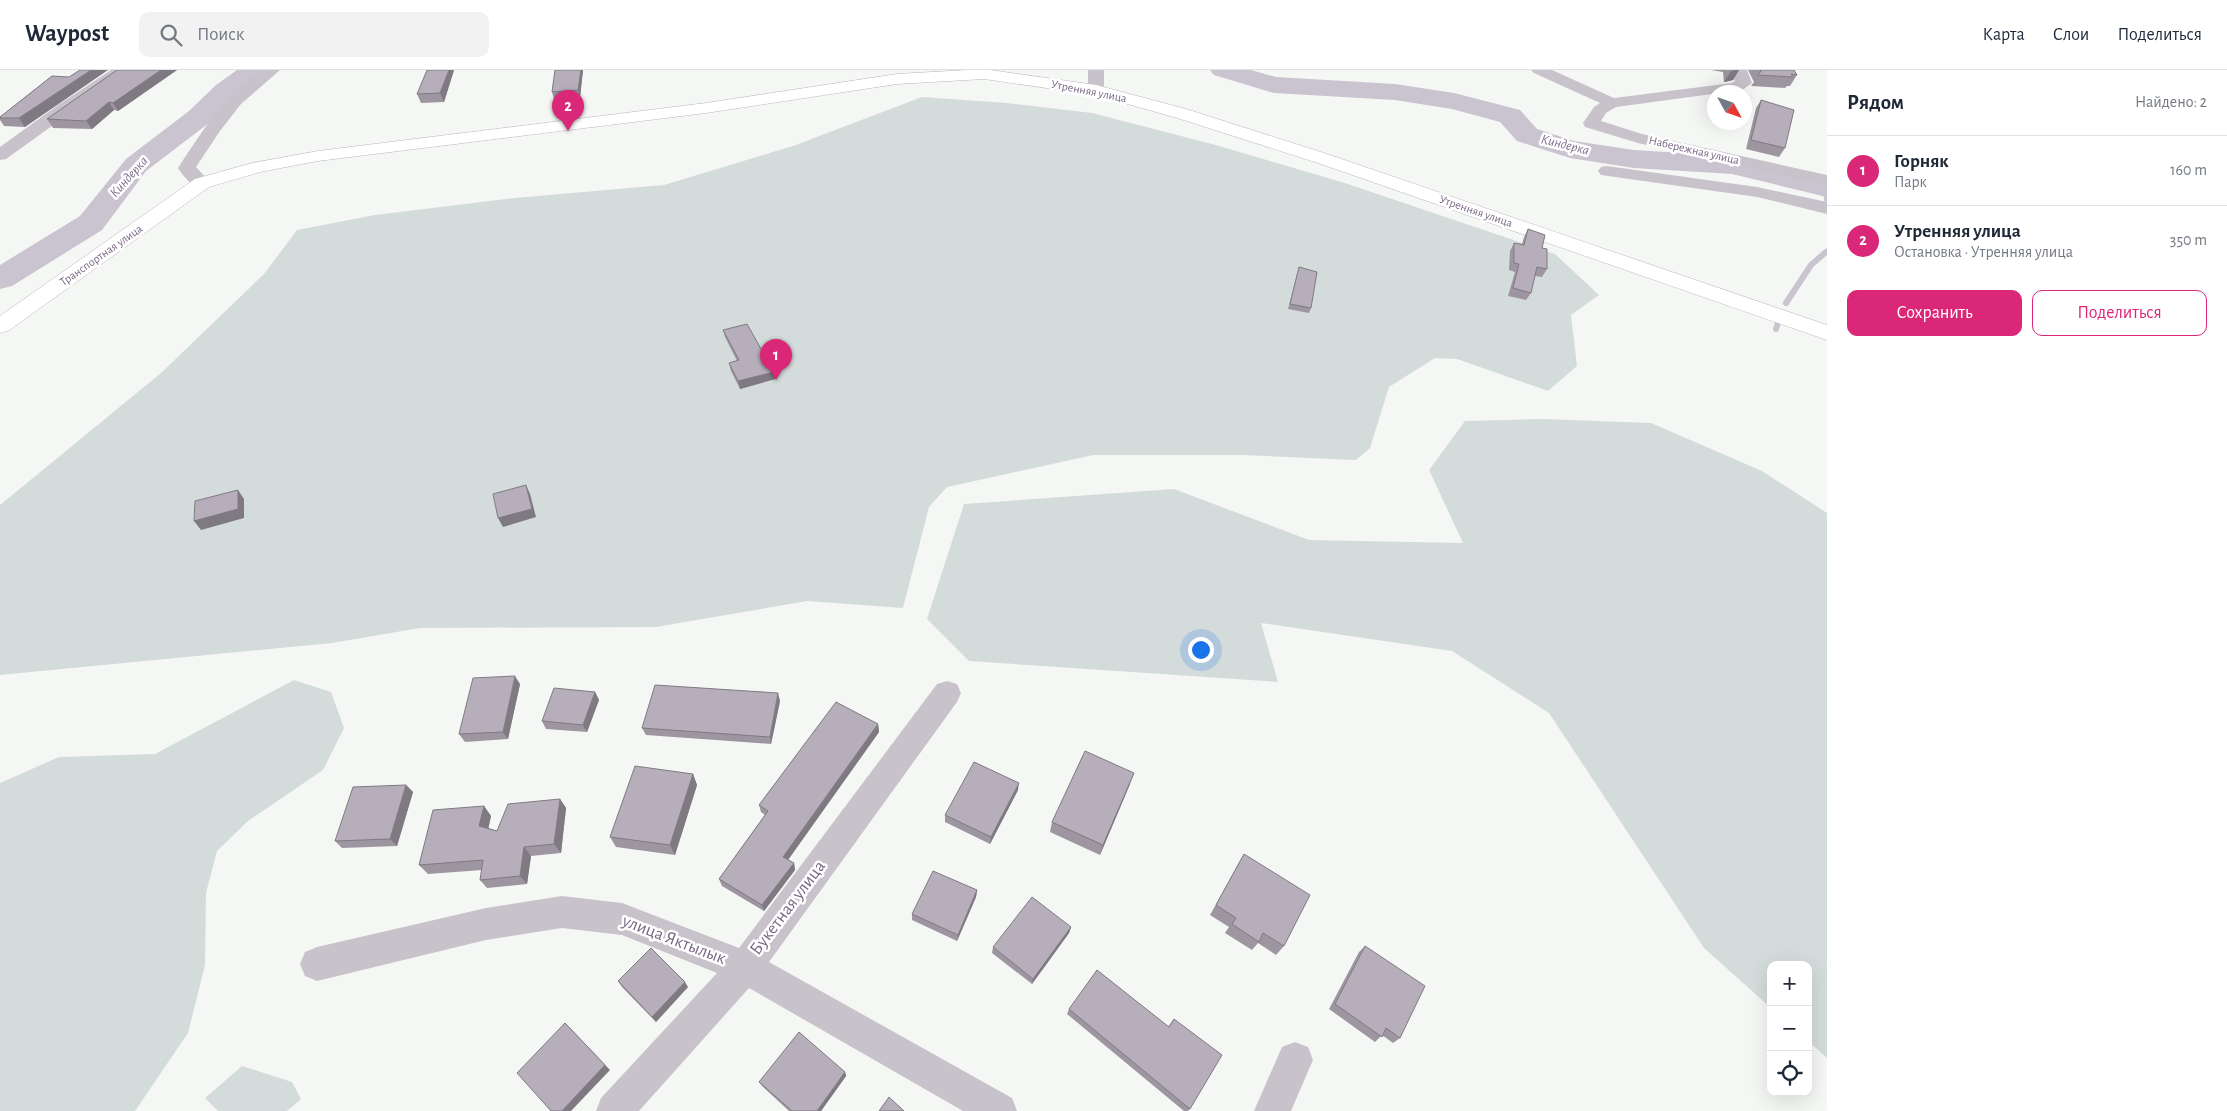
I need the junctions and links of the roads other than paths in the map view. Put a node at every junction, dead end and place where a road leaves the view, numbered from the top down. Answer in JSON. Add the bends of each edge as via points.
{"nodes":[{"id":1,"x":122,"y":70,"type":"edge"},
{"id":2,"x":272,"y":70,"type":"edge"},
{"id":3,"x":1539,"y":70,"type":"edge"},
{"id":4,"x":1739,"y":70,"type":"edge"},
{"id":5,"x":1096,"y":77,"type":"edge"},
{"id":6,"x":1612,"y":103,"type":"junction"},
{"id":7,"x":0,"y":155,"type":"edge"},
{"id":8,"x":1607,"y":171,"type":"dead end"},
{"id":9,"x":1827,"y":180,"type":"edge"},
{"id":10,"x":202,"y":184,"type":"junction"},
{"id":11,"x":1827,"y":208,"type":"edge"},
{"id":12,"x":0,"y":326,"type":"edge"},
{"id":13,"x":1827,"y":333,"type":"edge"},
{"id":14,"x":947,"y":693,"type":"dead end"},
{"id":15,"x":317,"y":964,"type":"dead end"},
{"id":16,"x":745,"y":967,"type":"junction"},
{"id":17,"x":1295,"y":1060,"type":"dead end"},
{"id":18,"x":614,"y":1111,"type":"edge"},
{"id":19,"x":999,"y":1111,"type":"edge"},
{"id":20,"x":1272,"y":1111,"type":"edge"}],
"edges":[{"from":1,"to":7,"type":"street"},
{"from":2,"to":10,"type":"street","via":[[262,76],[215,125],[187,168]]},
{"from":3,"to":6,"type":"street"},
{"from":4,"to":6,"type":"street","via":[[1744,83],[1736,87]]},
{"from":5,"to":10,"type":"street","name":"Утренняя улица","via":[[984,74],[897,79],[706,108],[318,156],[258,167]]},
{"from":5,"to":13,"type":"street","name":"Утренняя улица","via":[[1180,113],[1321,158]]},
{"from":6,"to":9,"type":"street","name":"Набережная улица","via":[[1600,110],[1591,123],[1638,138]]},
{"from":8,"to":11,"type":"street","via":[[1757,192]]},
{"from":10,"to":12,"type":"street","name":"Транспортная улица"},
{"from":14,"to":16,"type":"street","name":"Букетная улица"},
{"from":15,"to":16,"type":"street","name":"улица Яктылык","via":[[486,924],[562,912],[622,918]]},
{"from":16,"to":18,"type":"street","name":"Букетная улица"},
{"from":16,"to":19,"type":"street","name":"улица Яктылык"},
{"from":17,"to":20,"type":"street"}]}
